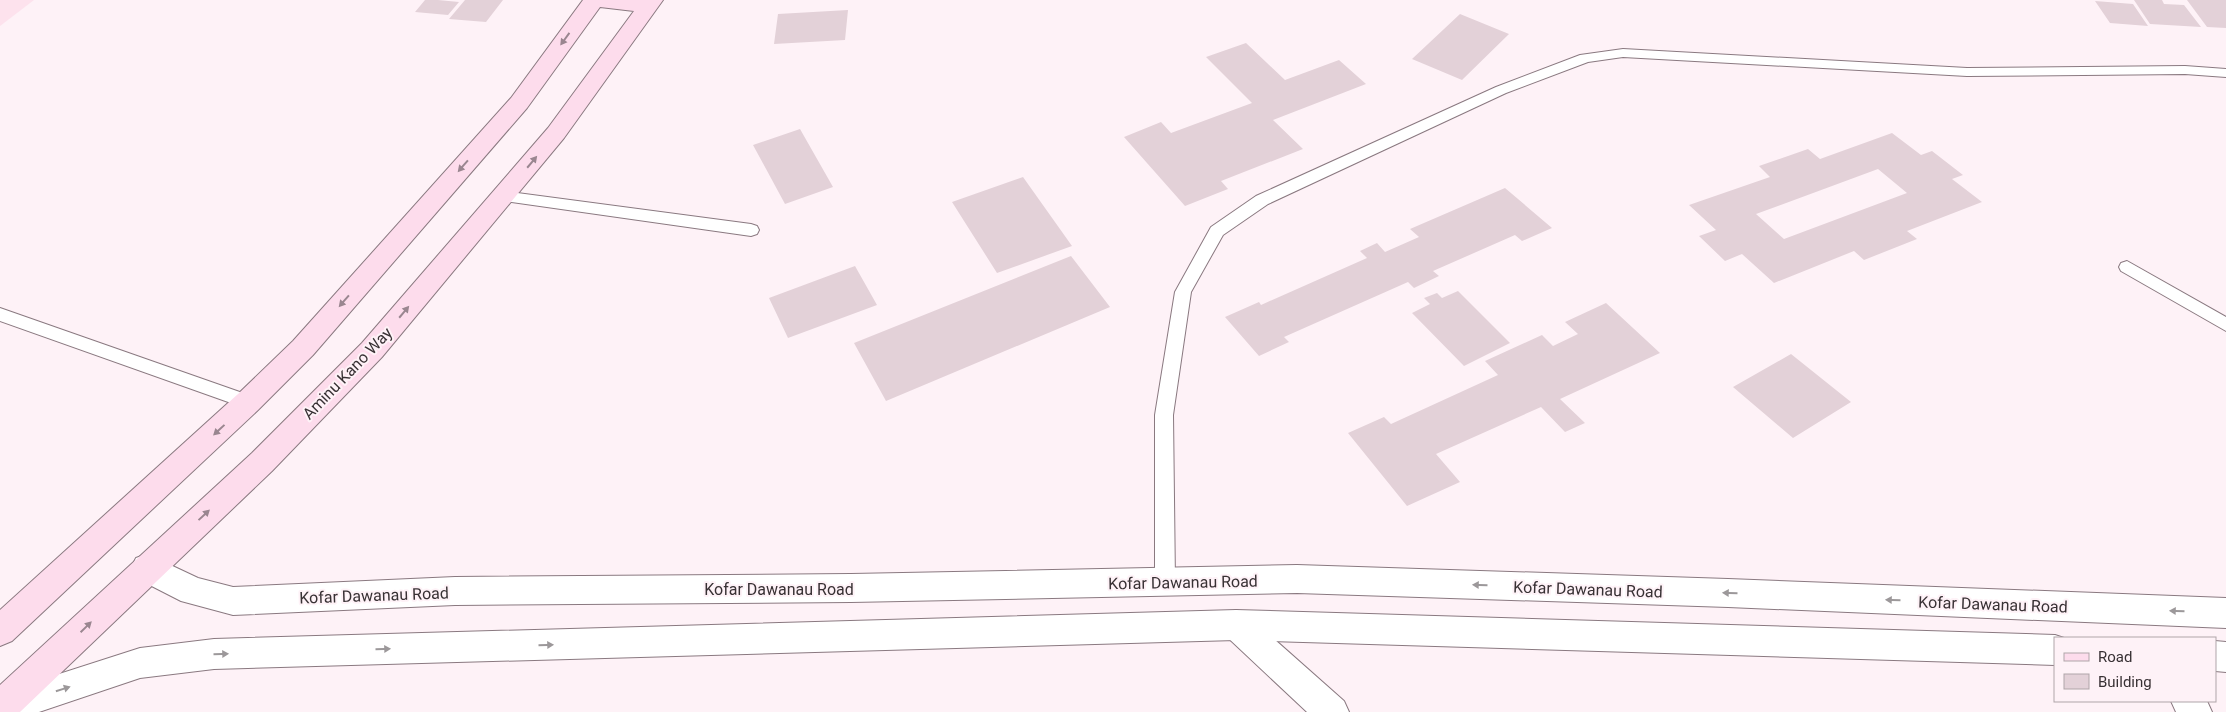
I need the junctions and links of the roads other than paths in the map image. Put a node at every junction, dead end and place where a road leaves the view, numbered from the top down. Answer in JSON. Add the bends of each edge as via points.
{"nodes":[{"id":1,"x":594,"y":0,"type":"edge"},
{"id":2,"x":651,"y":3,"type":"edge"},
{"id":3,"x":2226,"y":73,"type":"edge"},
{"id":4,"x":503,"y":196,"type":"junction"},
{"id":5,"x":751,"y":230,"type":"dead end"},
{"id":6,"x":2127,"y":266,"type":"dead end"},
{"id":7,"x":0,"y":314,"type":"edge"},
{"id":8,"x":2226,"y":325,"type":"edge"},
{"id":9,"x":248,"y":402,"type":"junction"},
{"id":10,"x":147,"y":568,"type":"junction"},
{"id":11,"x":1164,"y":582,"type":"junction"},
{"id":12,"x":2226,"y":613,"type":"edge"},
{"id":13,"x":1236,"y":625,"type":"junction"},
{"id":14,"x":0,"y":631,"type":"edge"},
{"id":15,"x":2054,"y":650,"type":"edge"},
{"id":16,"x":0,"y":709,"type":"edge"},
{"id":17,"x":1332,"y":712,"type":"edge"}],
"edges":[{"from":1,"to":2,"type":"main road"},
{"from":1,"to":9,"type":"main road","one_way":true,"via":[[519,103],[303,348]]},
{"from":4,"to":2,"type":"main road","name":"Aminu Kano Way","one_way":true,"via":[[556,133]]},
{"from":3,"to":11,"type":"lane","via":[[2185,70],[1967,72],[1613,54],[1585,58],[1501,90],[1262,200],[1217,231],[1183,292],[1164,414]]},
{"from":4,"to":5,"type":"lane"},
{"from":10,"to":4,"type":"main road","name":"Aminu Kano Way","one_way":true,"via":[[262,462],[372,350]]},
{"from":6,"to":8,"type":"lane"},
{"from":7,"to":9,"type":"lane"},
{"from":9,"to":14,"type":"main road","one_way":true},
{"from":10,"to":11,"type":"street","name":"Kofar Dawanau Road","via":[[192,591],[233,600],[455,591]]},
{"from":16,"to":10,"type":"main road","name":"Aminu Kano Way","one_way":true},
{"from":12,"to":11,"type":"street","name":"Kofar Dawanau Road","one_way":true,"via":[[1297,579]]},
{"from":13,"to":15,"type":"street"},
{"from":16,"to":13,"type":"street","one_way":true,"via":[[140,664],[214,654]]},
{"from":13,"to":17,"type":"street"}]}
